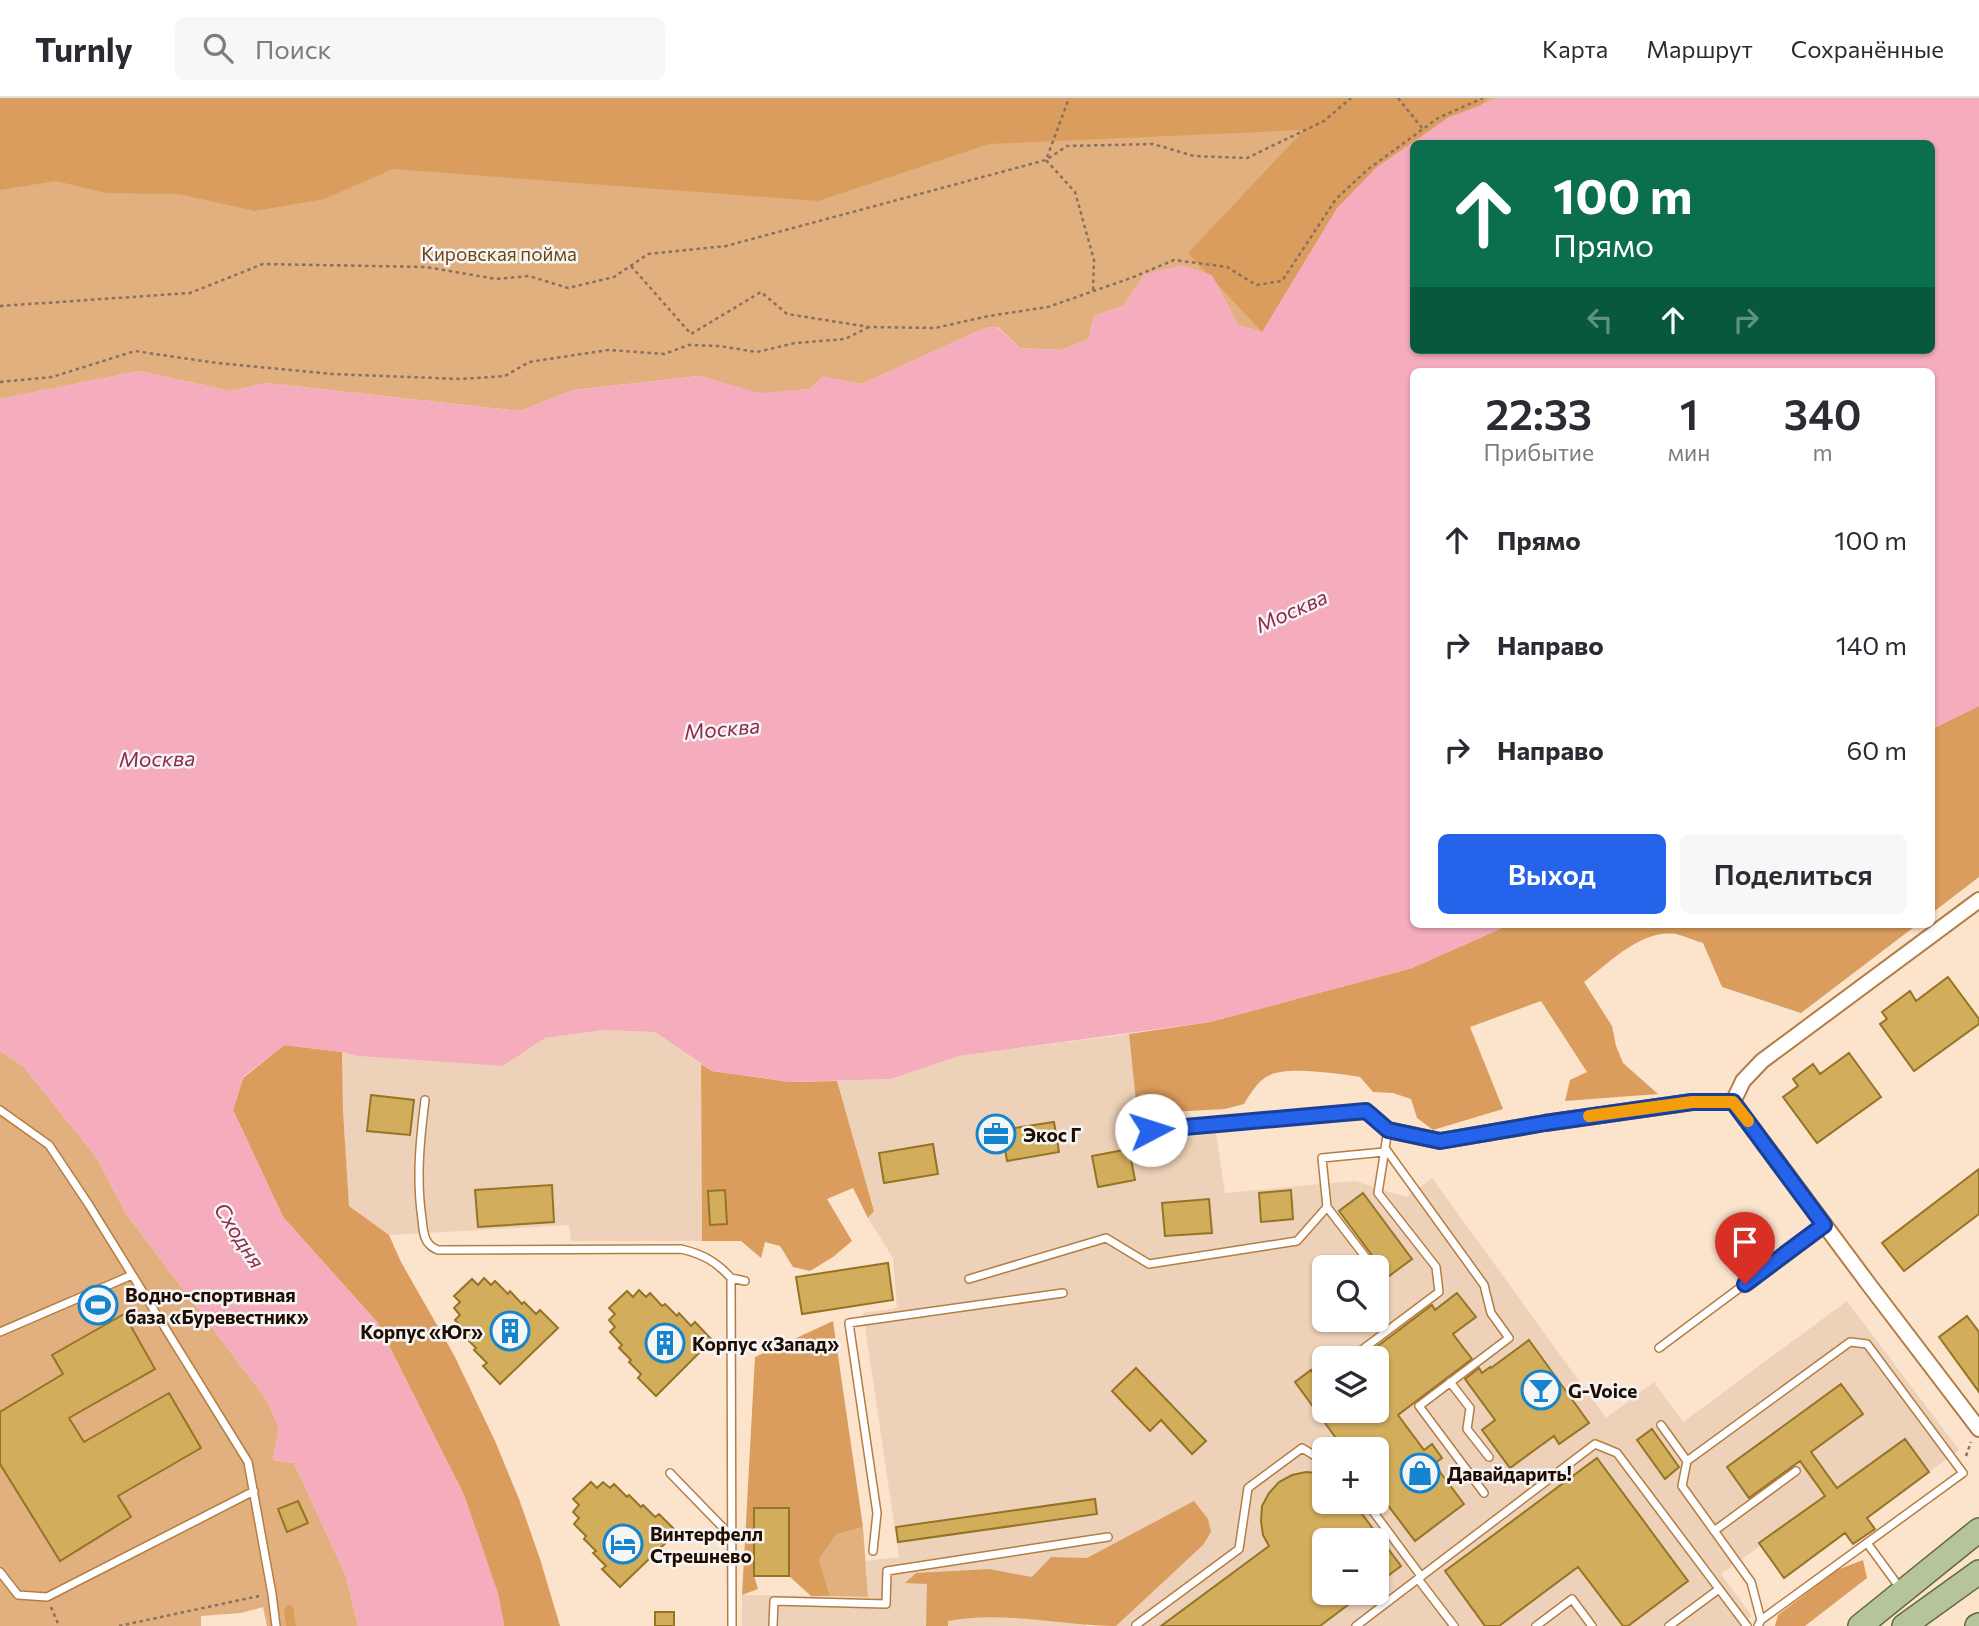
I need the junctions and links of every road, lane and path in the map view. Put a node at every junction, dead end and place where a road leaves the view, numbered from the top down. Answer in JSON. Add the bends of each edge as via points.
{"nodes":[{"id":1,"x":1069,"y":98,"type":"edge"},
{"id":2,"x":1350,"y":98,"type":"edge"},
{"id":3,"x":1398,"y":98,"type":"edge"},
{"id":4,"x":1483,"y":98,"type":"edge"},
{"id":5,"x":1423,"y":129,"type":"junction"},
{"id":6,"x":1046,"y":160,"type":"junction"},
{"id":7,"x":631,"y":266,"type":"junction"},
{"id":8,"x":1093,"y":290,"type":"junction"},
{"id":9,"x":0,"y":306,"type":"edge"},
{"id":10,"x":869,"y":327,"type":"junction"},
{"id":11,"x":0,"y":382,"type":"edge"},
{"id":12,"x":1979,"y":900,"type":"edge"},
{"id":13,"x":425,"y":1100,"type":"dead end"},
{"id":14,"x":1733,"y":1102,"type":"junction"},
{"id":15,"x":0,"y":1110,"type":"edge"},
{"id":16,"x":1151,"y":1130,"type":"dead end"},
{"id":17,"x":1388,"y":1130,"type":"junction"},
{"id":18,"x":1385,"y":1150,"type":"junction"},
{"id":19,"x":1327,"y":1207,"type":"junction"},
{"id":20,"x":1824,"y":1225,"type":"junction"},
{"id":21,"x":1364,"y":1255,"type":"edge"},
{"id":22,"x":132,"y":1275,"type":"junction"},
{"id":23,"x":731,"y":1278,"type":"junction"},
{"id":24,"x":969,"y":1279,"type":"dead end"},
{"id":25,"x":745,"y":1281,"type":"dead end"},
{"id":26,"x":1063,"y":1293,"type":"dead end"},
{"id":27,"x":0,"y":1332,"type":"edge"},
{"id":28,"x":1367,"y":1346,"type":"edge"},
{"id":29,"x":1659,"y":1348,"type":"dead end"},
{"id":30,"x":1450,"y":1382,"type":"junction"},
{"id":31,"x":1661,"y":1425,"type":"dead end"},
{"id":32,"x":1979,"y":1429,"type":"edge"},
{"id":33,"x":1312,"y":1454,"type":"edge"},
{"id":34,"x":1489,"y":1457,"type":"dead end"},
{"id":35,"x":1687,"y":1461,"type":"junction"},
{"id":36,"x":1796,"y":1471,"type":"dead end"},
{"id":37,"x":670,"y":1474,"type":"dead end"},
{"id":38,"x":254,"y":1491,"type":"junction"},
{"id":39,"x":1484,"y":1493,"type":"dead end"},
{"id":40,"x":1375,"y":1514,"type":"edge"},
{"id":41,"x":1979,"y":1530,"type":"edge"},
{"id":42,"x":1714,"y":1531,"type":"junction"},
{"id":43,"x":732,"y":1536,"type":"junction"},
{"id":44,"x":1108,"y":1536,"type":"dead end"},
{"id":45,"x":1867,"y":1543,"type":"junction"},
{"id":46,"x":873,"y":1551,"type":"dead end"},
{"id":47,"x":0,"y":1572,"type":"edge"},
{"id":48,"x":1979,"y":1572,"type":"edge"},
{"id":49,"x":1420,"y":1577,"type":"junction"},
{"id":50,"x":1719,"y":1589,"type":"junction"},
{"id":51,"x":1902,"y":1592,"type":"junction"},
{"id":52,"x":272,"y":1594,"type":"junction"},
{"id":53,"x":47,"y":1597,"type":"junction"},
{"id":54,"x":1760,"y":1623,"type":"edge"},
{"id":55,"x":59,"y":1626,"type":"edge"},
{"id":56,"x":119,"y":1626,"type":"edge"},
{"id":57,"x":276,"y":1626,"type":"edge"},
{"id":58,"x":732,"y":1626,"type":"edge"},
{"id":59,"x":773,"y":1626,"type":"edge"},
{"id":60,"x":1137,"y":1626,"type":"edge"},
{"id":61,"x":1356,"y":1626,"type":"edge"},
{"id":62,"x":1454,"y":1626,"type":"edge"},
{"id":63,"x":1536,"y":1626,"type":"edge"},
{"id":64,"x":1592,"y":1626,"type":"edge"},
{"id":65,"x":1668,"y":1626,"type":"edge"},
{"id":66,"x":1748,"y":1626,"type":"edge"},
{"id":67,"x":1860,"y":1626,"type":"edge"},
{"id":68,"x":1904,"y":1626,"type":"edge"}],
"edges":[{"from":1,"to":6,"type":"path"},
{"from":2,"to":6,"type":"path","via":[[1324,121],[1247,158],[1194,156],[1153,144],[1067,146]]},
{"from":3,"to":5,"type":"path"},
{"from":4,"to":5,"type":"path"},
{"from":5,"to":8,"type":"path","via":[[1336,199],[1282,281],[1256,285],[1227,267],[1174,260]]},
{"from":6,"to":7,"type":"path","via":[[726,246],[648,254]]},
{"from":6,"to":8,"type":"path","via":[[1075,192],[1094,260]]},
{"from":7,"to":9,"type":"path","via":[[614,277],[568,288],[529,276],[496,279],[426,267],[263,264],[190,293]]},
{"from":7,"to":10,"type":"path","via":[[691,334],[761,292],[786,313]]},
{"from":8,"to":10,"type":"path","via":[[1048,307],[935,328]]},
{"from":10,"to":11,"type":"path","via":[[845,339],[757,352],[690,345],[664,354],[608,350],[529,362],[505,376],[461,379],[332,374],[135,351],[52,377]]},
{"from":12,"to":14,"type":"street","via":[[1762,1061],[1743,1081]]},
{"from":13,"to":23,"type":"lane","via":[[418,1177],[424,1233],[432,1247],[681,1249],[712,1260]]},
{"from":14,"to":17,"type":"street","via":[[1692,1102],[1440,1141]]},
{"from":14,"to":20,"type":"street"},
{"from":15,"to":22,"type":"lane","via":[[49,1145]]},
{"from":16,"to":17,"type":"lane","via":[[1366,1111]]},
{"from":17,"to":18,"type":"lane"},
{"from":18,"to":19,"type":"lane","via":[[1322,1158]]},
{"from":18,"to":28,"type":"lane","via":[[1378,1193],[1436,1268],[1439,1292]]},
{"from":18,"to":30,"type":"lane","via":[[1484,1285],[1491,1313],[1509,1338]]},
{"from":19,"to":21,"type":"lane"},
{"from":19,"to":24,"type":"lane","via":[[1297,1241],[1149,1264],[1105,1238]]},
{"from":20,"to":29,"type":"lane"},
{"from":20,"to":32,"type":"street"},
{"from":22,"to":27,"type":"lane"},
{"from":22,"to":38,"type":"lane","via":[[248,1461]]},
{"from":23,"to":25,"type":"lane"},
{"from":23,"to":43,"type":"lane"},
{"from":26,"to":46,"type":"lane","via":[[849,1323],[877,1513]]},
{"from":30,"to":34,"type":"lane","via":[[1470,1408],[1467,1429]]},
{"from":30,"to":39,"type":"lane","via":[[1419,1406]]},
{"from":31,"to":35,"type":"lane"},
{"from":33,"to":60,"type":"lane","via":[[1302,1448],[1248,1488],[1239,1549]]},
{"from":35,"to":42,"type":"lane","via":[[1682,1486]]},
{"from":35,"to":45,"type":"lane","via":[[1850,1342],[1867,1344],[1963,1473]]},
{"from":36,"to":42,"type":"lane"},
{"from":37,"to":43,"type":"lane"},
{"from":38,"to":52,"type":"lane"},
{"from":38,"to":53,"type":"lane"},
{"from":40,"to":49,"type":"lane"},
{"from":41,"to":51,"type":"main road"},
{"from":42,"to":54,"type":"lane","via":[[1751,1582]]},
{"from":43,"to":58,"type":"lane"},
{"from":44,"to":59,"type":"lane","via":[[887,1571],[886,1604],[774,1601]]},
{"from":45,"to":51,"type":"lane"},
{"from":45,"to":54,"type":"lane"},
{"from":47,"to":53,"type":"lane","via":[[18,1595]]},
{"from":48,"to":68,"type":"main road"},
{"from":49,"to":50,"type":"lane","via":[[1595,1444],[1616,1453]]},
{"from":49,"to":61,"type":"lane"},
{"from":49,"to":62,"type":"lane"},
{"from":50,"to":65,"type":"lane"},
{"from":50,"to":66,"type":"lane"},
{"from":51,"to":67,"type":"main road"},
{"from":52,"to":56,"type":"path"},
{"from":52,"to":57,"type":"lane"},
{"from":53,"to":55,"type":"path"},
{"from":63,"to":64,"type":"lane","via":[[1572,1599]]}]}
